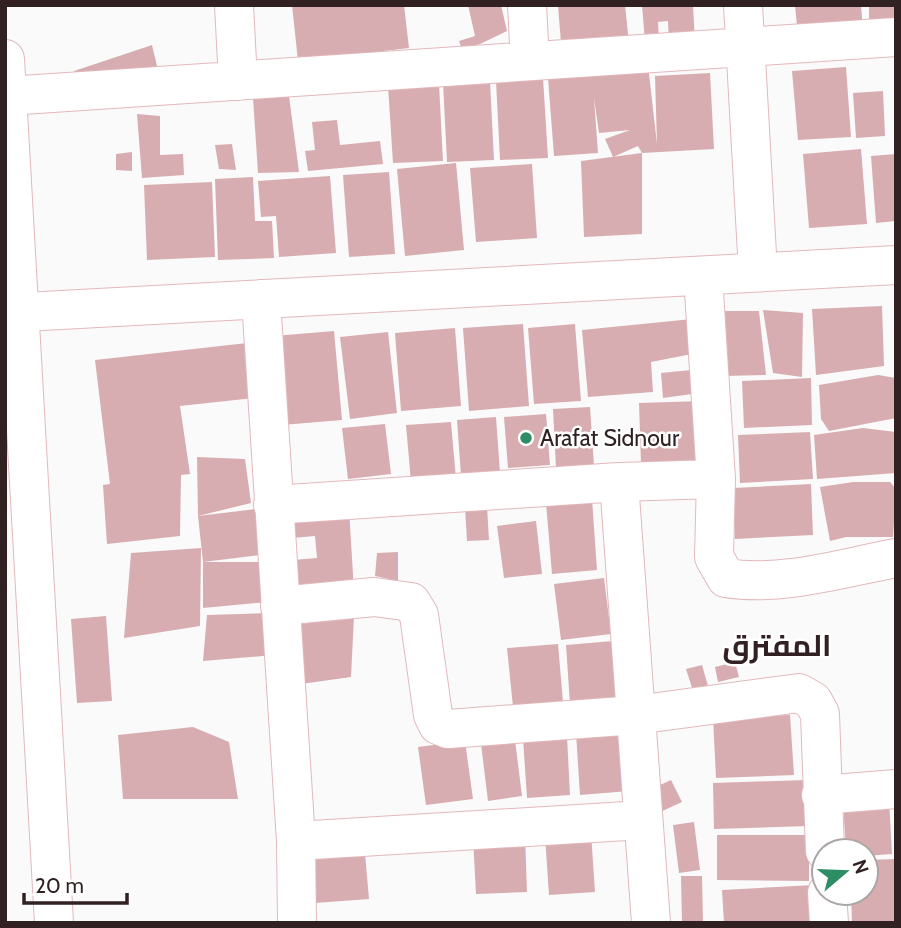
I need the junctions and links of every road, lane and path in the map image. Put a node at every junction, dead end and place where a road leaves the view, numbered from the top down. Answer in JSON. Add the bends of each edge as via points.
{"nodes":[{"id":1,"x":234,"y":5,"type":"edge"},
{"id":2,"x":527,"y":5,"type":"edge"},
{"id":3,"x":743,"y":5,"type":"edge"},
{"id":4,"x":896,"y":37,"type":"edge"},
{"id":5,"x":745,"y":47,"type":"junction"},
{"id":6,"x":530,"y":61,"type":"junction"},
{"id":7,"x":6,"y":77,"type":"edge"},
{"id":8,"x":238,"y":81,"type":"junction"},
{"id":9,"x":896,"y":265,"type":"edge"},
{"id":10,"x":758,"y":272,"type":"junction"},
{"id":11,"x":703,"y":276,"type":"junction"},
{"id":12,"x":261,"y":299,"type":"junction"},
{"id":13,"x":12,"y":313,"type":"edge"},
{"id":14,"x":716,"y":479,"type":"junction"},
{"id":15,"x":619,"y":482,"type":"junction"},
{"id":16,"x":273,"y":505,"type":"junction"},
{"id":17,"x":18,"y":518,"type":"edge"},
{"id":18,"x":896,"y":558,"type":"edge"},
{"id":19,"x":280,"y":606,"type":"junction"},
{"id":20,"x":636,"y":715,"type":"junction"},
{"id":21,"x":896,"y":789,"type":"edge"},
{"id":22,"x":821,"y":795,"type":"junction"},
{"id":23,"x":643,"y":820,"type":"junction"},
{"id":24,"x":824,"y":837,"type":"edge"},
{"id":25,"x":296,"y":841,"type":"junction"},
{"id":26,"x":54,"y":923,"type":"edge"},
{"id":27,"x":297,"y":923,"type":"edge"},
{"id":28,"x":651,"y":923,"type":"edge"}],
"edges":[{"from":1,"to":8,"type":"street"},
{"from":2,"to":6,"type":"street"},
{"from":3,"to":5,"type":"street"},
{"from":4,"to":5,"type":"street"},
{"from":5,"to":6,"type":"street"},
{"from":5,"to":10,"type":"street"},
{"from":6,"to":8,"type":"street"},
{"from":7,"to":8,"type":"street"},
{"from":7,"to":13,"type":"street"},
{"from":9,"to":10,"type":"street"},
{"from":10,"to":11,"type":"street"},
{"from":11,"to":12,"type":"street"},
{"from":11,"to":14,"type":"street"},
{"from":12,"to":13,"type":"street"},
{"from":12,"to":16,"type":"street"},
{"from":13,"to":17,"type":"street"},
{"from":14,"to":15,"type":"street"},
{"from":14,"to":18,"type":"street","via":[[713,556],[726,578],[798,577]]},
{"from":15,"to":16,"type":"street"},
{"from":15,"to":20,"type":"street"},
{"from":16,"to":19,"type":"street"},
{"from":17,"to":26,"type":"street"},
{"from":19,"to":20,"type":"street","via":[[374,597],[411,602],[419,615],[433,715],[438,725],[448,729]]},
{"from":19,"to":25,"type":"street"},
{"from":20,"to":22,"type":"street","via":[[799,693],[813,701],[820,714]]},
{"from":20,"to":23,"type":"street"},
{"from":21,"to":22,"type":"street"},
{"from":22,"to":24,"type":"street"},
{"from":23,"to":25,"type":"street"},
{"from":23,"to":28,"type":"street"},
{"from":25,"to":27,"type":"street"}]}
